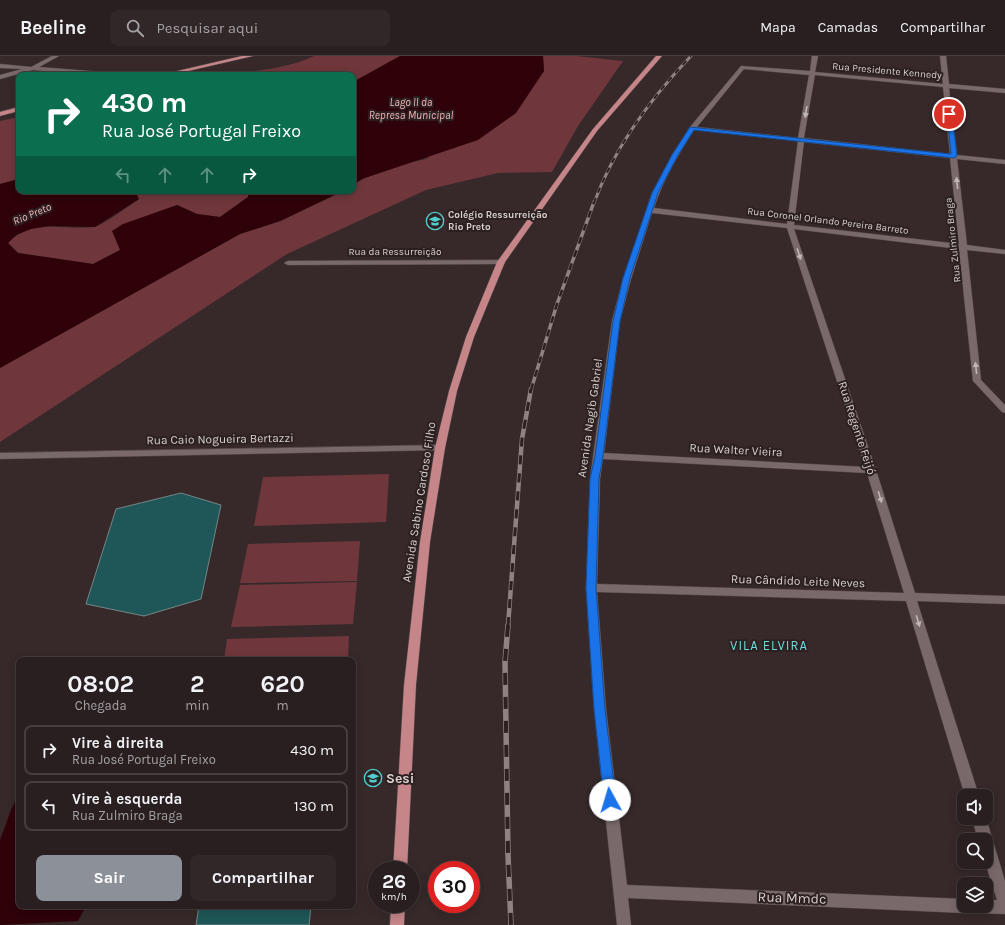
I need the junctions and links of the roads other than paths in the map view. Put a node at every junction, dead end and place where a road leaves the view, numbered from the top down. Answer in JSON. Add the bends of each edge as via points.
{"nodes":[{"id":1,"x":56,"y":56,"type":"edge"},
{"id":2,"x":230,"y":56,"type":"edge"},
{"id":3,"x":250,"y":56,"type":"edge"},
{"id":4,"x":658,"y":56,"type":"edge"},
{"id":5,"x":815,"y":56,"type":"edge"},
{"id":6,"x":943,"y":56,"type":"edge"},
{"id":7,"x":0,"y":66,"type":"edge"},
{"id":8,"x":203,"y":66,"type":"junction"},
{"id":9,"x":743,"y":67,"type":"joint"},
{"id":10,"x":31,"y":69,"type":"junction"},
{"id":11,"x":19,"y":72,"type":"edge"},
{"id":12,"x":73,"y":72,"type":"edge"},
{"id":13,"x":176,"y":72,"type":"edge"},
{"id":14,"x":16,"y":73,"type":"edge"},
{"id":15,"x":812,"y":74,"type":"junction"},
{"id":16,"x":0,"y":77,"type":"edge"},
{"id":17,"x":946,"y":85,"type":"junction"},
{"id":18,"x":1005,"y":91,"type":"edge"},
{"id":19,"x":16,"y":110,"type":"edge"},
{"id":20,"x":0,"y":114,"type":"edge"},
{"id":21,"x":692,"y":128,"type":"junction"},
{"id":22,"x":801,"y":140,"type":"junction"},
{"id":23,"x":954,"y":156,"type":"junction"},
{"id":24,"x":1005,"y":162,"type":"edge"},
{"id":25,"x":649,"y":210,"type":"junction"},
{"id":26,"x":790,"y":227,"type":"junction"},
{"id":27,"x":963,"y":247,"type":"junction"},
{"id":28,"x":1005,"y":252,"type":"edge"},
{"id":29,"x":501,"y":262,"type":"junction"},
{"id":30,"x":288,"y":263,"type":"dead end"},
{"id":31,"x":1005,"y":410,"type":"edge"},
{"id":32,"x":440,"y":448,"type":"junction"},
{"id":33,"x":0,"y":456,"type":"edge"},
{"id":34,"x":599,"y":456,"type":"junction"},
{"id":35,"x":871,"y":470,"type":"junction"},
{"id":36,"x":591,"y":588,"type":"junction"},
{"id":37,"x":911,"y":597,"type":"junction"},
{"id":38,"x":1005,"y":600,"type":"edge"},
{"id":39,"x":970,"y":789,"type":"edge"},
{"id":40,"x":400,"y":861,"type":"edge"},
{"id":41,"x":993,"y":865,"type":"edge"},
{"id":42,"x":621,"y":891,"type":"junction"},
{"id":43,"x":957,"y":906,"type":"edge"},
{"id":44,"x":993,"y":906,"type":"edge"},
{"id":45,"x":1005,"y":906,"type":"edge"},
{"id":46,"x":398,"y":913,"type":"edge"},
{"id":47,"x":397,"y":925,"type":"edge"},
{"id":48,"x":624,"y":925,"type":"edge"}],
"edges":[{"from":1,"to":10,"type":"street"},
{"from":2,"to":8,"type":"main road"},
{"from":3,"to":8,"type":"main road"},
{"from":4,"to":29,"type":"main road","name":"Avenida Sabino Cardoso Filho","via":[[595,130]]},
{"from":5,"to":15,"type":"street","name":"Rua Regente Feijó"},
{"from":6,"to":17,"type":"street","name":"Rua Zulmiro Braga"},
{"from":7,"to":10,"type":"street"},
{"from":8,"to":13,"type":"main road"},
{"from":9,"to":15,"type":"street","name":"Rua Presidente Kennedy"},
{"from":9,"to":21,"type":"street","name":"Avenida Nagib Gabriel"},
{"from":10,"to":11,"type":"street"},
{"from":10,"to":12,"type":"street"},
{"from":14,"to":16,"type":"street"},
{"from":15,"to":17,"type":"street","name":"Rua Presidente Kennedy"},
{"from":15,"to":22,"type":"street","name":"Rua Regente Feijó","one_way":true},
{"from":17,"to":18,"type":"street","name":"Rua Presidente Kennedy"},
{"from":17,"to":23,"type":"street","name":"Rua Zulmiro Braga"},
{"from":19,"to":20,"type":"main road"},
{"from":21,"to":22,"type":"street"},
{"from":21,"to":25,"type":"street","name":"Avenida Nagib Gabriel","via":[[655,193]]},
{"from":22,"to":23,"type":"street"},
{"from":22,"to":26,"type":"street","name":"Rua Regente Feijó"},
{"from":23,"to":24,"type":"street"},
{"from":27,"to":23,"type":"street","name":"Rua Zulmiro Braga","one_way":true},
{"from":25,"to":26,"type":"street","name":"Rua Coronel Orlando Pereira Barreto"},
{"from":25,"to":34,"type":"street","name":"Avenida Nagib Gabriel","via":[[616,321]]},
{"from":26,"to":27,"type":"street","name":"Rua Coronel Orlando Pereira Barreto"},
{"from":26,"to":35,"type":"street","name":"Rua Regente Feijó","one_way":true},
{"from":27,"to":28,"type":"street","name":"Rua Coronel Orlando Pereira Barreto"},
{"from":31,"to":27,"type":"street","name":"Rua Zulmiro Braga","one_way":true,"via":[[977,381]]},
{"from":29,"to":30,"type":"street","name":"Rua da Ressurreição"},
{"from":29,"to":32,"type":"main road","name":"Avenida Sabino Cardoso Filho","via":[[470,337],[453,391]]},
{"from":32,"to":33,"type":"street","name":"Rua Caio Nogueira Bertazzi"},
{"from":32,"to":40,"type":"main road","name":"Avenida Sabino Cardoso Filho","via":[[425,542],[410,686]]},
{"from":34,"to":35,"type":"street","name":"Rua Walter Vieira"},
{"from":34,"to":36,"type":"street","name":"Avenida Nagib Gabriel","via":[[595,479]]},
{"from":35,"to":37,"type":"street","name":"Rua Regente Feijó","one_way":true},
{"from":36,"to":37,"type":"street","name":"Rua Cândido Leite Neves"},
{"from":36,"to":42,"type":"street","name":"Avenida Nagib Gabriel","via":[[600,709]]},
{"from":37,"to":38,"type":"street","name":"Rua Cândido Leite Neves"},
{"from":37,"to":39,"type":"street","name":"Rua Regente Feijó","one_way":true},
{"from":41,"to":45,"type":"street"},
{"from":42,"to":43,"type":"street","name":"Rua Mmdc"},
{"from":42,"to":48,"type":"street","name":"Avenida Nagib Gabriel"},
{"from":44,"to":45,"type":"street"},
{"from":46,"to":47,"type":"main road"}]}
